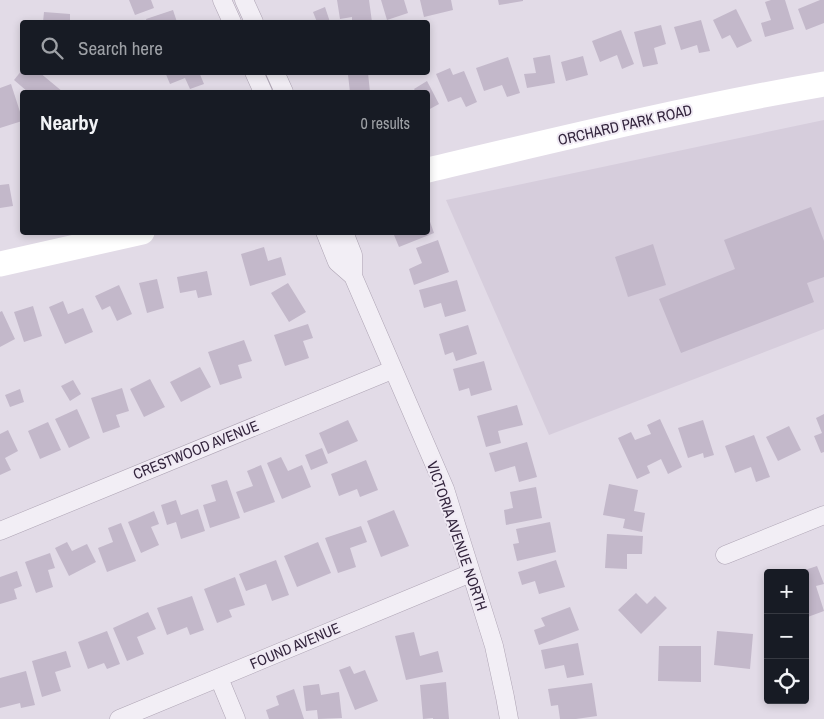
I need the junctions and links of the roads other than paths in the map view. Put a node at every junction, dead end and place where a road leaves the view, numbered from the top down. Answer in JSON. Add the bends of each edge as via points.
{"nodes":[{"id":1,"x":245,"y":0,"type":"edge"},
{"id":2,"x":226,"y":10,"type":"edge"},
{"id":3,"x":253,"y":20,"type":"edge"},
{"id":4,"x":255,"y":75,"type":"edge"},
{"id":5,"x":276,"y":75,"type":"edge"},
{"id":6,"x":824,"y":84,"type":"edge"},
{"id":7,"x":262,"y":90,"type":"edge"},
{"id":8,"x":283,"y":90,"type":"edge"},
{"id":9,"x":430,"y":170,"type":"edge"},
{"id":10,"x":129,"y":235,"type":"edge"},
{"id":11,"x":326,"y":235,"type":"edge"},
{"id":12,"x":345,"y":235,"type":"edge"},
{"id":13,"x":0,"y":264,"type":"edge"},
{"id":14,"x":353,"y":276,"type":"junction"},
{"id":15,"x":392,"y":370,"type":"junction"},
{"id":16,"x":824,"y":514,"type":"edge"},
{"id":17,"x":0,"y":531,"type":"edge"},
{"id":18,"x":724,"y":555,"type":"dead end"},
{"id":19,"x":471,"y":573,"type":"junction"},
{"id":20,"x":219,"y":678,"type":"junction"},
{"id":21,"x":119,"y":719,"type":"edge"},
{"id":22,"x":236,"y":719,"type":"edge"},
{"id":23,"x":509,"y":719,"type":"edge"}],
"edges":[{"from":1,"to":2,"type":"street"},
{"from":1,"to":3,"type":"street"},
{"from":4,"to":7,"type":"street"},
{"from":5,"to":8,"type":"street"},
{"from":6,"to":9,"type":"street","name":"ORCHARD PARK ROAD","via":[[752,96]]},
{"from":10,"to":13,"type":"street"},
{"from":11,"to":14,"type":"street","name":"VICTORIA AVENUE NORTH","via":[[337,262]]},
{"from":12,"to":14,"type":"street","name":"VICTORIA AVENUE NORTH","via":[[353,255]]},
{"from":14,"to":15,"type":"street","name":"VICTORIA AVENUE NORTH"},
{"from":15,"to":17,"type":"street","name":"CRESTWOOD AVENUE"},
{"from":15,"to":19,"type":"street","name":"VICTORIA AVENUE NORTH","via":[[444,489]]},
{"from":16,"to":18,"type":"street"},
{"from":19,"to":20,"type":"street","name":"FOUND AVENUE"},
{"from":19,"to":23,"type":"street","name":"VICTORIA AVENUE NORTH","via":[[494,646]]},
{"from":20,"to":21,"type":"street","name":"FOUND AVENUE"},
{"from":20,"to":22,"type":"street"}]}
